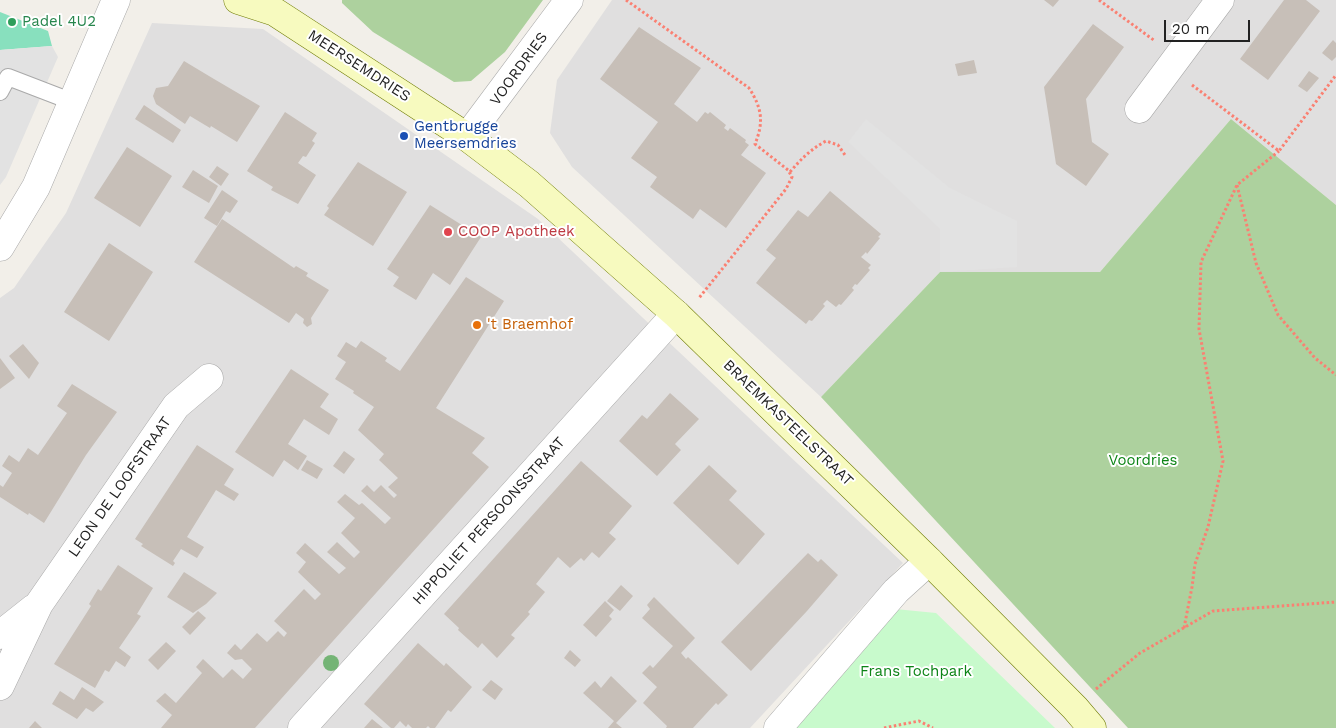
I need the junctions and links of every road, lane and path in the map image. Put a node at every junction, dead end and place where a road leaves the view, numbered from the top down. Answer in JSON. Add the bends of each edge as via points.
{"nodes":[{"id":1,"x":116,"y":0,"type":"edge"},
{"id":2,"x":238,"y":0,"type":"edge"},
{"id":3,"x":569,"y":0,"type":"edge"},
{"id":4,"x":626,"y":0,"type":"edge"},
{"id":5,"x":1099,"y":0,"type":"edge"},
{"id":6,"x":1220,"y":0,"type":"edge"},
{"id":7,"x":279,"y":6,"type":"edge"},
{"id":8,"x":1172,"y":64,"type":"junction"},
{"id":9,"x":1336,"y":75,"type":"edge"},
{"id":10,"x":0,"y":92,"type":"edge"},
{"id":11,"x":73,"y":102,"type":"junction"},
{"id":12,"x":1139,"y":109,"type":"dead end"},
{"id":13,"x":467,"y":137,"type":"junction"},
{"id":14,"x":1279,"y":151,"type":"junction"},
{"id":15,"x":846,"y":155,"type":"dead end"},
{"id":16,"x":790,"y":172,"type":"junction"},
{"id":17,"x":1237,"y":185,"type":"junction"},
{"id":18,"x":0,"y":247,"type":"edge"},
{"id":19,"x":679,"y":317,"type":"junction"},
{"id":20,"x":1336,"y":375,"type":"edge"},
{"id":21,"x":209,"y":378,"type":"dead end"},
{"id":22,"x":929,"y":561,"type":"junction"},
{"id":23,"x":1336,"y":602,"type":"edge"},
{"id":24,"x":39,"y":604,"type":"junction"},
{"id":25,"x":1184,"y":628,"type":"junction"},
{"id":26,"x":0,"y":634,"type":"edge"},
{"id":27,"x":0,"y":686,"type":"edge"},
{"id":28,"x":1083,"y":718,"type":"edge"},
{"id":29,"x":302,"y":728,"type":"edge"},
{"id":30,"x":778,"y":728,"type":"edge"},
{"id":31,"x":884,"y":728,"type":"edge"},
{"id":32,"x":933,"y":728,"type":"edge"}],
"edges":[{"from":1,"to":11,"type":"street"},
{"from":2,"to":7,"type":"street","name":"MEERSEMDRIES"},
{"from":3,"to":13,"type":"street","name":"VOORDRIES"},
{"from":4,"to":16,"type":"path","via":[[749,88],[761,115],[760,131],[754,144]]},
{"from":5,"to":8,"type":"path","via":[[1166,50]]},
{"from":6,"to":8,"type":"street"},
{"from":7,"to":13,"type":"street","name":"MEERSEMDRIES"},
{"from":8,"to":12,"type":"street"},
{"from":8,"to":14,"type":"path","via":[[1178,74]]},
{"from":9,"to":14,"type":"path"},
{"from":10,"to":11,"type":"lane","via":[[8,77]]},
{"from":11,"to":18,"type":"street","via":[[36,187]]},
{"from":13,"to":19,"type":"street","name":"BRAEMKASTEELSTRAAT","via":[[529,184]]},
{"from":14,"to":17,"type":"path"},
{"from":15,"to":16,"type":"path","via":[[838,145],[826,141],[801,159]]},
{"from":16,"to":19,"type":"path","via":[[792,176],[786,188]]},
{"from":17,"to":20,"type":"path","via":[[1256,264],[1278,315],[1315,358]]},
{"from":17,"to":25,"type":"path","via":[[1201,262],[1200,329],[1223,461],[1208,527],[1195,564]]},
{"from":19,"to":22,"type":"street","name":"BRAEMKASTEELSTRAAT"},
{"from":19,"to":29,"type":"street","name":"HIPPOLIET PERSOONSSTRAAT"},
{"from":21,"to":24,"type":"street","name":"LEON DE LOOFSTRAAT","via":[[176,406]]},
{"from":22,"to":28,"type":"street","name":"BRAEMKASTEELSTRAAT"},
{"from":22,"to":30,"type":"street","via":[[896,591]]},
{"from":23,"to":25,"type":"path","via":[[1213,611]]},
{"from":24,"to":26,"type":"street","name":"LEON DE LOOFSTRAAT"},
{"from":24,"to":27,"type":"street","name":"LEON DE LOOFSTRAAT"},
{"from":25,"to":28,"type":"path","via":[[1140,653]]},
{"from":31,"to":32,"type":"path","via":[[919,720]]}]}
